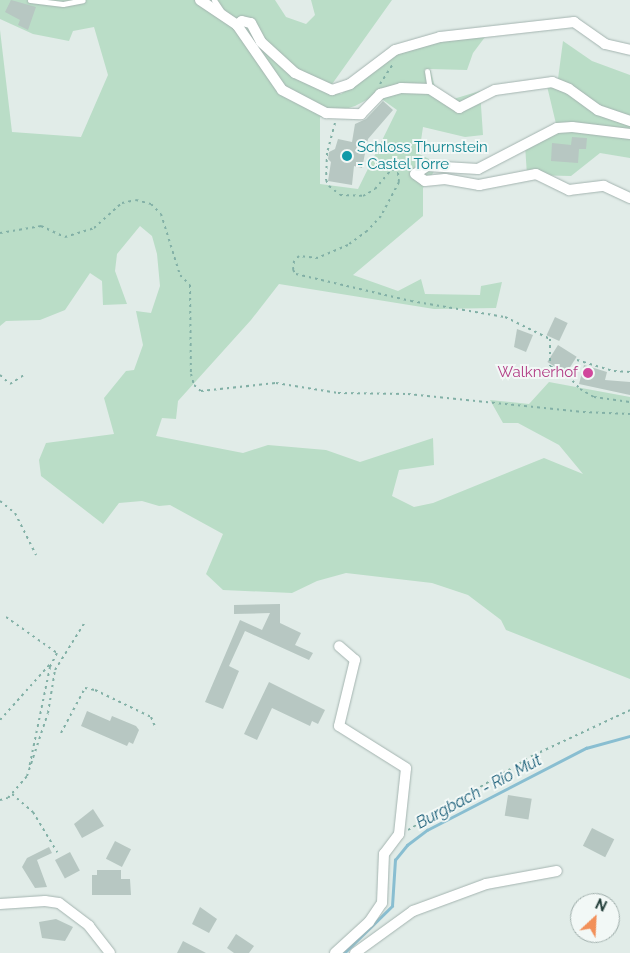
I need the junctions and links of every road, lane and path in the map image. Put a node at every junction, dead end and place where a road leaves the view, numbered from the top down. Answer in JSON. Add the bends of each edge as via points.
{"nodes":[{"id":1,"x":30,"y":0,"type":"edge"},
{"id":2,"x":83,"y":0,"type":"edge"},
{"id":3,"x":200,"y":0,"type":"edge"},
{"id":4,"x":214,"y":0,"type":"edge"},
{"id":5,"x":226,"y":16,"type":"junction"},
{"id":6,"x":237,"y":25,"type":"junction"},
{"id":7,"x":630,"y":50,"type":"edge"},
{"id":8,"x":399,"y":60,"type":"dead end"},
{"id":9,"x":426,"y":71,"type":"dead end"},
{"id":10,"x":430,"y":89,"type":"junction"},
{"id":11,"x":376,"y":91,"type":"dead end"},
{"id":12,"x":336,"y":114,"type":"junction"},
{"id":13,"x":630,"y":121,"type":"edge"},
{"id":14,"x":630,"y":134,"type":"edge"},
{"id":15,"x":630,"y":198,"type":"edge"},
{"id":16,"x":0,"y":232,"type":"edge"},
{"id":17,"x":578,"y":360,"type":"dead end"},
{"id":18,"x":630,"y":372,"type":"edge"},
{"id":19,"x":0,"y":375,"type":"edge"},
{"id":20,"x":24,"y":375,"type":"dead end"},
{"id":21,"x":630,"y":402,"type":"edge"},
{"id":22,"x":630,"y":414,"type":"edge"},
{"id":23,"x":0,"y":501,"type":"edge"},
{"id":24,"x":36,"y":555,"type":"dead end"},
{"id":25,"x":6,"y":617,"type":"dead end"},
{"id":26,"x":84,"y":622,"type":"dead end"},
{"id":27,"x":339,"y":646,"type":"dead end"},
{"id":28,"x":52,"y":662,"type":"junction"},
{"id":29,"x":630,"y":710,"type":"edge"},
{"id":30,"x":0,"y":720,"type":"edge"},
{"id":31,"x":156,"y":729,"type":"dead end"},
{"id":32,"x":61,"y":732,"type":"dead end"},
{"id":33,"x":30,"y":769,"type":"junction"},
{"id":34,"x":12,"y":794,"type":"junction"},
{"id":35,"x":0,"y":800,"type":"edge"},
{"id":36,"x":399,"y":834,"type":"junction"},
{"id":37,"x":57,"y":852,"type":"dead end"},
{"id":38,"x":558,"y":871,"type":"dead end"},
{"id":39,"x":0,"y":904,"type":"edge"},
{"id":40,"x":110,"y":953,"type":"edge"},
{"id":41,"x":336,"y":953,"type":"edge"},
{"id":42,"x":354,"y":953,"type":"edge"}],
"edges":[{"from":1,"to":2,"type":"lane","via":[[63,4]]},
{"from":3,"to":5,"type":"street"},
{"from":4,"to":5,"type":"lane"},
{"from":5,"to":6,"type":"street"},
{"from":6,"to":7,"type":"street","via":[[242,20],[251,23],[261,42],[294,73],[332,90],[350,84],[395,50],[440,37],[574,22],[605,44]]},
{"from":6,"to":12,"type":"street","via":[[282,90],[316,110]]},
{"from":8,"to":11,"type":"path"},
{"from":9,"to":10,"type":"lane"},
{"from":10,"to":12,"type":"street","via":[[420,86],[389,90],[380,94],[361,114]]},
{"from":10,"to":13,"type":"street","via":[[459,108],[495,90],[552,82],[569,89],[598,110]]},
{"from":12,"to":21,"type":"path","via":[[327,153],[326,180],[329,186],[340,195],[363,196],[375,189],[392,169],[398,173],[399,182],[381,216],[367,231],[348,245],[318,258],[300,256],[294,261],[296,274],[418,302],[505,317],[550,339],[550,366],[568,376],[580,389],[594,397]]},
{"from":14,"to":15,"type":"street","via":[[557,128],[478,169],[426,166],[415,174],[425,181],[445,179],[479,184],[536,174],[569,190],[604,186]]},
{"from":16,"to":22,"type":"path","via":[[41,226],[65,237],[94,228],[122,203],[136,200],[151,204],[161,214],[180,275],[190,285],[191,374],[194,385],[201,391],[276,383],[338,393],[408,394]]},
{"from":17,"to":18,"type":"path","via":[[614,371]]},
{"from":19,"to":20,"type":"path","via":[[10,384]]},
{"from":23,"to":24,"type":"path","via":[[15,513]]},
{"from":25,"to":28,"type":"path","via":[[57,653]]},
{"from":26,"to":33,"type":"path","via":[[55,670],[48,713]]},
{"from":27,"to":36,"type":"street","via":[[355,660],[339,726],[406,768]]},
{"from":28,"to":30,"type":"path"},
{"from":28,"to":33,"type":"path"},
{"from":29,"to":36,"type":"path","via":[[534,755]]},
{"from":31,"to":32,"type":"path","via":[[151,717],[85,688]]},
{"from":33,"to":34,"type":"path"},
{"from":34,"to":35,"type":"path"},
{"from":34,"to":37,"type":"path","via":[[33,812]]},
{"from":36,"to":41,"type":"street","via":[[384,854],[382,903],[369,922]]},
{"from":38,"to":42,"type":"street","via":[[486,884],[413,911]]},
{"from":39,"to":40,"type":"street","via":[[45,900],[59,903],[89,926]]}]}
